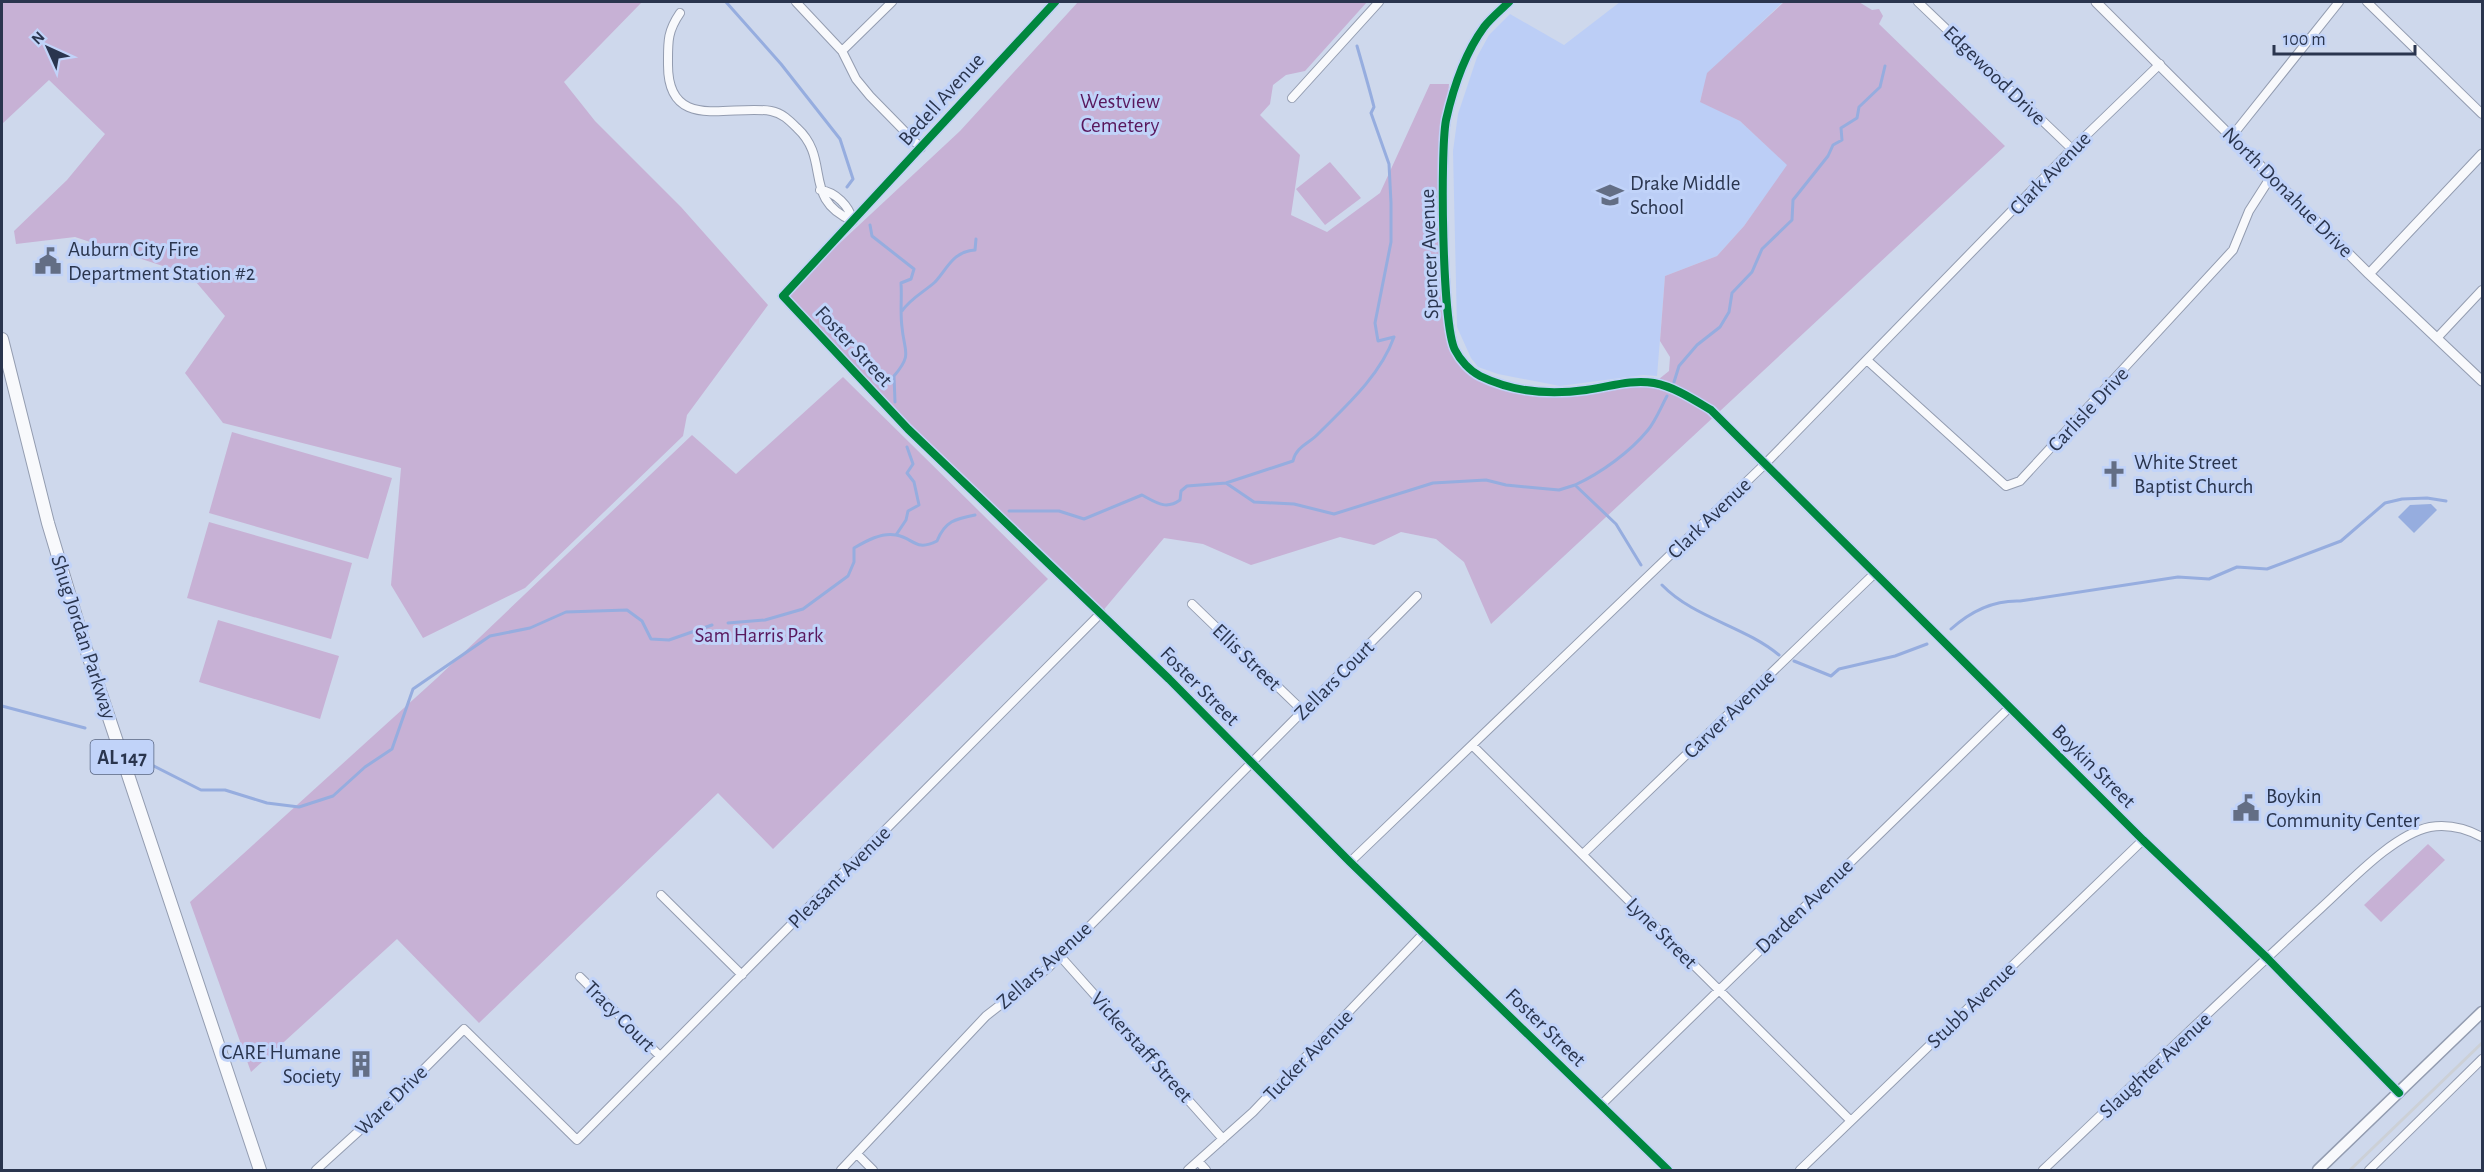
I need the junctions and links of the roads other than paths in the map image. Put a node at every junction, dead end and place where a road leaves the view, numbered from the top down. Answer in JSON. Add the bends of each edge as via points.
{"nodes":[{"id":1,"x":796,"y":2,"type":"edge"},
{"id":2,"x":892,"y":2,"type":"edge"},
{"id":3,"x":1055,"y":2,"type":"edge"},
{"id":4,"x":1379,"y":2,"type":"edge"},
{"id":5,"x":1509,"y":2,"type":"edge"},
{"id":6,"x":1918,"y":2,"type":"edge"},
{"id":7,"x":2096,"y":2,"type":"edge"},
{"id":8,"x":2339,"y":2,"type":"edge"},
{"id":9,"x":2367,"y":2,"type":"edge"},
{"id":10,"x":680,"y":13,"type":"dead end"},
{"id":11,"x":842,"y":51,"type":"junction"},
{"id":12,"x":2160,"y":64,"type":"junction"},
{"id":13,"x":1292,"y":98,"type":"dead end"},
{"id":14,"x":2482,"y":114,"type":"edge"},
{"id":15,"x":2232,"y":136,"type":"junction"},
{"id":16,"x":921,"y":148,"type":"junction"},
{"id":17,"x":2072,"y":149,"type":"junction"},
{"id":18,"x":2482,"y":154,"type":"edge"},
{"id":19,"x":2272,"y":175,"type":"junction"},
{"id":20,"x":853,"y":221,"type":"junction"},
{"id":21,"x":2369,"y":274,"type":"junction"},
{"id":22,"x":2482,"y":290,"type":"edge"},
{"id":23,"x":2436,"y":338,"type":"junction"},
{"id":24,"x":2,"y":339,"type":"edge"},
{"id":25,"x":1868,"y":361,"type":"junction"},
{"id":26,"x":2482,"y":381,"type":"edge"},
{"id":27,"x":1765,"y":464,"type":"junction"},
{"id":28,"x":1874,"y":574,"type":"junction"},
{"id":29,"x":1417,"y":596,"type":"dead end"},
{"id":30,"x":1192,"y":604,"type":"dead end"},
{"id":31,"x":1101,"y":613,"type":"junction"},
{"id":32,"x":2009,"y":708,"type":"junction"},
{"id":33,"x":1303,"y":711,"type":"junction"},
{"id":34,"x":1473,"y":746,"type":"junction"},
{"id":35,"x":1251,"y":763,"type":"junction"},
{"id":36,"x":2482,"y":837,"type":"edge"},
{"id":37,"x":2143,"y":840,"type":"junction"},
{"id":38,"x":1583,"y":854,"type":"junction"},
{"id":39,"x":1350,"y":862,"type":"junction"},
{"id":40,"x":661,"y":895,"type":"dead end"},
{"id":41,"x":1424,"y":934,"type":"junction"},
{"id":42,"x":1060,"y":956,"type":"junction"},
{"id":43,"x":2267,"y":958,"type":"junction"},
{"id":44,"x":742,"y":975,"type":"junction"},
{"id":45,"x":580,"y":977,"type":"dead end"},
{"id":46,"x":1718,"y":989,"type":"junction"},
{"id":47,"x":2482,"y":1012,"type":"edge"},
{"id":48,"x":660,"y":1056,"type":"junction"},
{"id":49,"x":2482,"y":1059,"type":"edge"},
{"id":50,"x":2399,"y":1093,"type":"junction"},
{"id":51,"x":1601,"y":1105,"type":"junction"},
{"id":52,"x":1850,"y":1120,"type":"junction"},
{"id":53,"x":1223,"y":1139,"type":"junction"},
{"id":54,"x":577,"y":1140,"type":"joint"},
{"id":55,"x":857,"y":1154,"type":"junction"},
{"id":56,"x":1198,"y":1161,"type":"junction"},
{"id":57,"x":260,"y":1170,"type":"edge"},
{"id":58,"x":315,"y":1170,"type":"edge"},
{"id":59,"x":841,"y":1170,"type":"edge"},
{"id":60,"x":873,"y":1170,"type":"edge"},
{"id":61,"x":1188,"y":1170,"type":"edge"},
{"id":62,"x":1206,"y":1170,"type":"edge"},
{"id":63,"x":1668,"y":1170,"type":"edge"},
{"id":64,"x":1800,"y":1170,"type":"edge"},
{"id":65,"x":2043,"y":1170,"type":"edge"},
{"id":66,"x":2318,"y":1170,"type":"edge"},
{"id":67,"x":2369,"y":1170,"type":"edge"}],
"edges":[{"from":1,"to":11,"type":"street"},
{"from":2,"to":11,"type":"street"},
{"from":3,"to":16,"type":"street","name":"Bedell Avenue"},
{"from":4,"to":13,"type":"street"},
{"from":5,"to":27,"type":"street","name":"Spencer Avenue","via":[[1484,27],[1467,57],[1446,120],[1443,153],[1447,317],[1455,350],[1477,374],[1520,389],[1553,394],[1621,383],[1654,383],[1684,394],[1711,410]]},
{"from":6,"to":17,"type":"street","name":"Edgewood Drive"},
{"from":7,"to":12,"type":"street","name":"North Donahue Drive"},
{"from":8,"to":15,"type":"street"},
{"from":9,"to":14,"type":"street"},
{"from":10,"to":20,"type":"street","via":[[669,29],[668,81],[676,95],[687,108],[703,112],[770,111],[783,115],[811,144],[820,190],[830,191],[850,209]]},
{"from":11,"to":16,"type":"street","via":[[856,79]]},
{"from":12,"to":15,"type":"street","name":"North Donahue Drive"},
{"from":12,"to":17,"type":"street","name":"Clark Avenue"},
{"from":15,"to":19,"type":"street","name":"North Donahue Drive"},
{"from":16,"to":20,"type":"street","name":"Bedell Avenue"},
{"from":17,"to":25,"type":"street","name":"Clark Avenue"},
{"from":18,"to":21,"type":"street"},
{"from":19,"to":21,"type":"street","name":"North Donahue Drive"},
{"from":19,"to":25,"type":"street","name":"Carlisle Drive","via":[[2249,211],[2233,250],[2020,481],[2006,486]]},
{"from":20,"to":31,"type":"street","name":"Foster Street","via":[[783,296],[908,429]]},
{"from":21,"to":23,"type":"street","name":"North Donahue Drive"},
{"from":22,"to":23,"type":"street"},
{"from":23,"to":26,"type":"street","name":"North Donahue Drive"},
{"from":24,"to":57,"type":"main road","name":"Shug Jordan Parkway","number":"AL 147","via":[[48,523],[83,640]]},
{"from":25,"to":27,"type":"street","name":"Clark Avenue"},
{"from":27,"to":28,"type":"street","name":"Boykin Street"},
{"from":27,"to":34,"type":"street","name":"Clark Avenue"},
{"from":28,"to":32,"type":"street","name":"Boykin Street"},
{"from":28,"to":38,"type":"street","name":"Carver Avenue"},
{"from":29,"to":33,"type":"street","name":"Zellars Court"},
{"from":30,"to":33,"type":"street","name":"Ellis Street"},
{"from":31,"to":35,"type":"street","name":"Foster Street"},
{"from":31,"to":44,"type":"street","name":"Pleasant Avenue"},
{"from":32,"to":37,"type":"street","name":"Boykin Street"},
{"from":32,"to":46,"type":"street","name":"Darden Avenue"},
{"from":33,"to":35,"type":"street","name":"Zellars Court"},
{"from":34,"to":38,"type":"street","name":"Lyne Street"},
{"from":34,"to":39,"type":"street","name":"Clark Avenue"},
{"from":35,"to":39,"type":"street","name":"Foster Street"},
{"from":35,"to":42,"type":"street","name":"Zellars Avenue"},
{"from":36,"to":43,"type":"street","name":"Slaughter Avenue","via":[[2464,828],[2430,827],[2399,842]]},
{"from":37,"to":43,"type":"street","name":"Boykin Street"},
{"from":37,"to":52,"type":"street","name":"Stubb Avenue"},
{"from":38,"to":46,"type":"street","name":"Lyne Street"},
{"from":39,"to":41,"type":"street","name":"Foster Street"},
{"from":40,"to":44,"type":"street"},
{"from":41,"to":51,"type":"street","name":"Foster Street"},
{"from":41,"to":53,"type":"street","name":"Tucker Avenue"},
{"from":42,"to":53,"type":"street","name":"Vickerstaff Street"},
{"from":42,"to":55,"type":"street","name":"Zellars Avenue","via":[[987,1016]]},
{"from":43,"to":50,"type":"street","name":"Boykin Street"},
{"from":43,"to":65,"type":"street","name":"Slaughter Avenue"},
{"from":44,"to":48,"type":"street","name":"Pleasant Avenue"},
{"from":45,"to":48,"type":"street","name":"Tracy Court"},
{"from":46,"to":51,"type":"street","name":"Darden Avenue"},
{"from":46,"to":52,"type":"street","name":"Lyne Street"},
{"from":47,"to":50,"type":"main road"},
{"from":48,"to":54,"type":"street","name":"Pleasant Avenue"},
{"from":49,"to":67,"type":"street"},
{"from":50,"to":66,"type":"main road"},
{"from":51,"to":63,"type":"street","name":"Foster Street"},
{"from":52,"to":64,"type":"street","name":"Stubb Avenue"},
{"from":53,"to":56,"type":"street","name":"Tucker Avenue"},
{"from":54,"to":58,"type":"street","name":"Ware Drive","via":[[465,1029]]},
{"from":55,"to":59,"type":"street","name":"Zellars Avenue"},
{"from":55,"to":60,"type":"street"},
{"from":56,"to":61,"type":"street","name":"Tucker Avenue"},
{"from":56,"to":62,"type":"street"}]}
